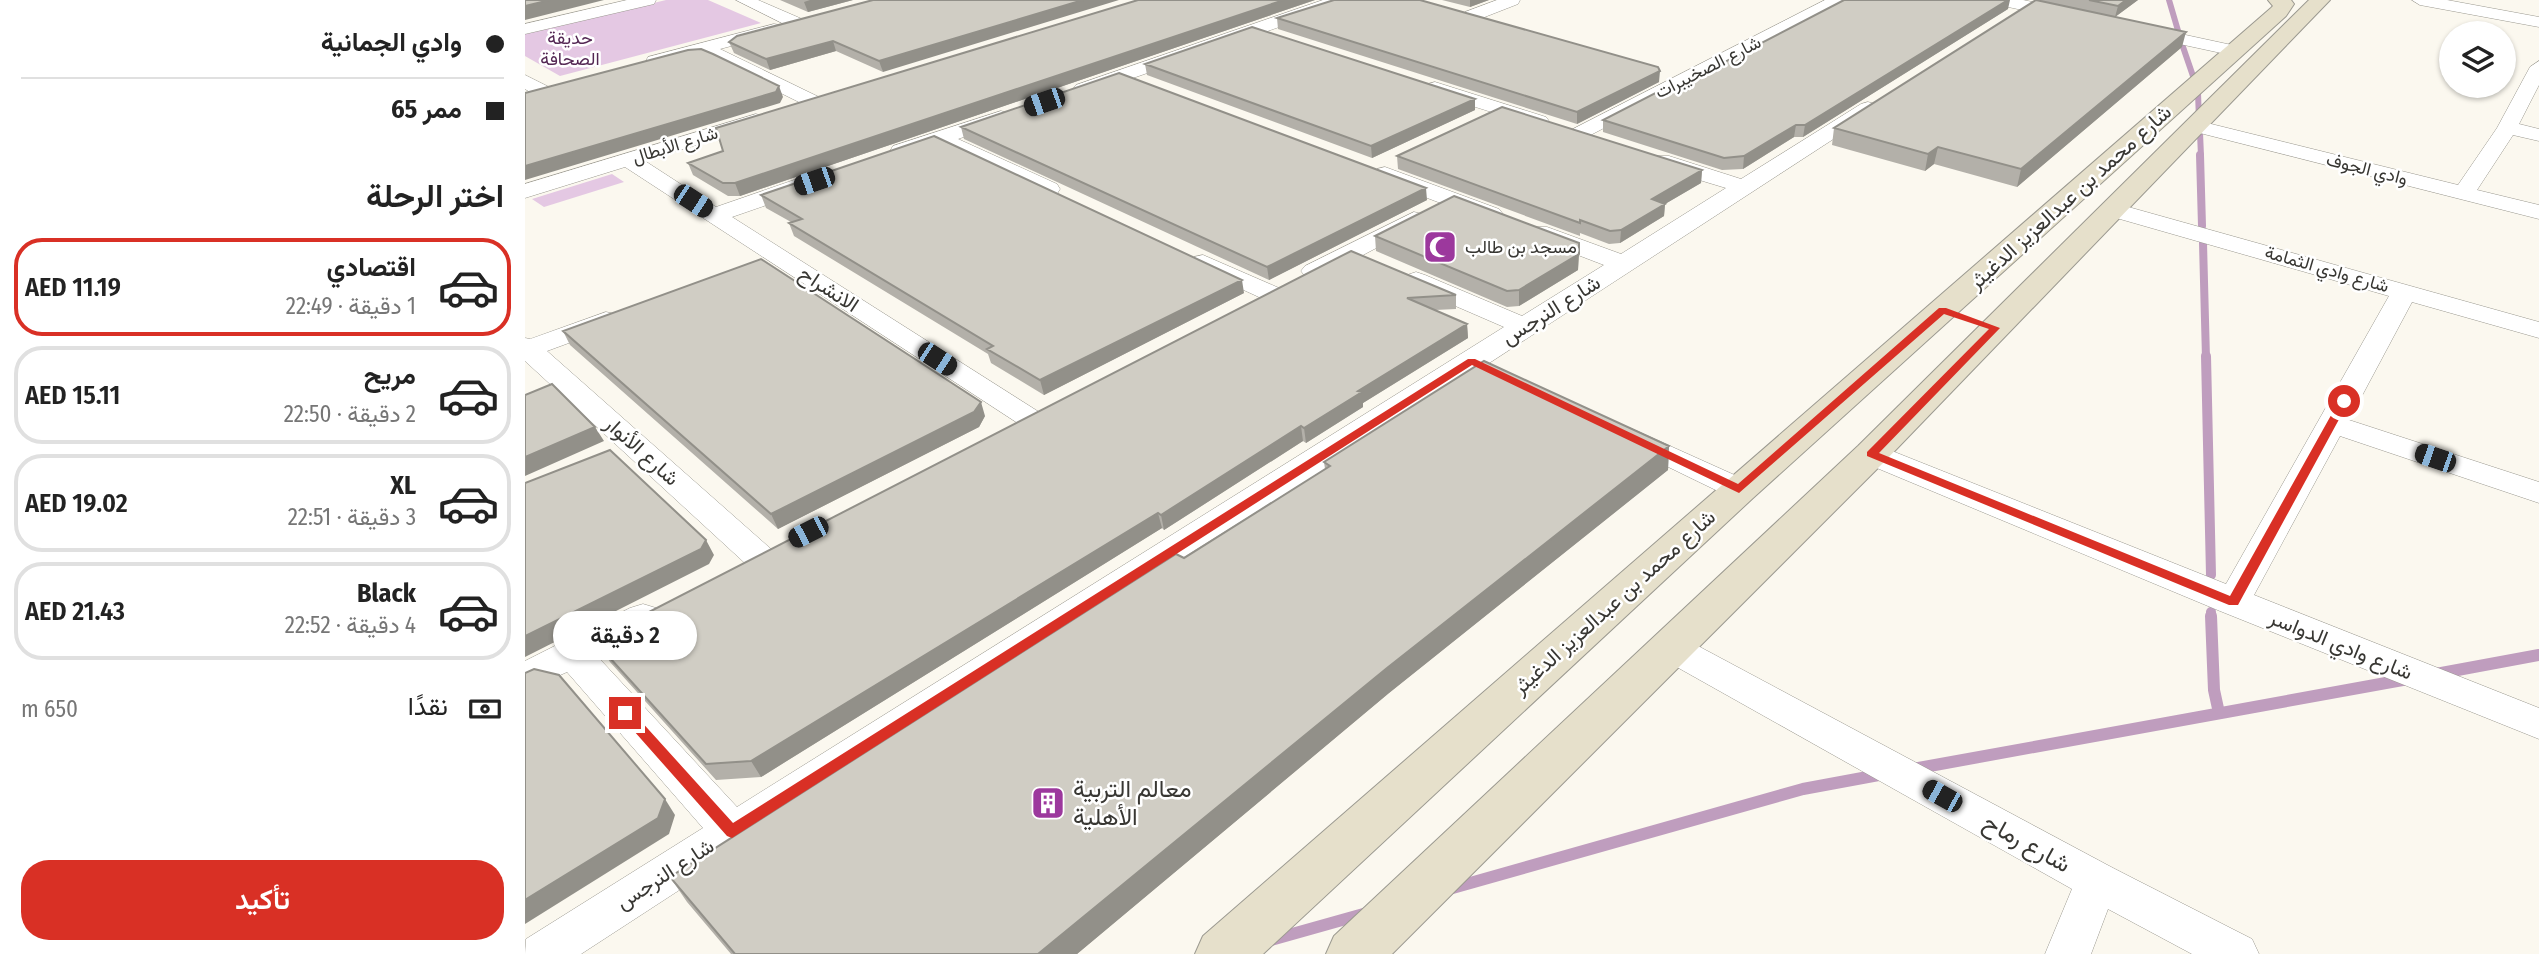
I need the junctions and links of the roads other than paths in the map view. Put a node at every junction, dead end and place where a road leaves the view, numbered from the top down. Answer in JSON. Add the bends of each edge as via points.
{"nodes":[{"id":1,"x":648,"y":0,"type":"edge"},
{"id":2,"x":744,"y":0,"type":"edge"},
{"id":3,"x":1296,"y":0,"type":"edge"},
{"id":4,"x":1339,"y":0,"type":"edge"},
{"id":5,"x":1512,"y":0,"type":"edge"},
{"id":6,"x":1838,"y":0,"type":"edge"},
{"id":7,"x":2278,"y":0,"type":"edge"},
{"id":8,"x":2320,"y":0,"type":"edge"},
{"id":9,"x":2420,"y":0,"type":"edge"},
{"id":10,"x":1319,"y":7,"type":"junction"},
{"id":11,"x":1449,"y":10,"type":"edge"},
{"id":12,"x":2008,"y":11,"type":"edge"},
{"id":13,"x":1471,"y":16,"type":"junction"},
{"id":14,"x":2094,"y":20,"type":"edge"},
{"id":15,"x":2539,"y":22,"type":"edge"},
{"id":16,"x":1497,"y":23,"type":"edge"},
{"id":17,"x":2132,"y":28,"type":"edge"},
{"id":18,"x":525,"y":29,"type":"edge"},
{"id":19,"x":1254,"y":30,"type":"junction"},
{"id":20,"x":1280,"y":38,"type":"edge"},
{"id":21,"x":703,"y":48,"type":"junction"},
{"id":22,"x":2235,"y":51,"type":"junction"},
{"id":23,"x":636,"y":66,"type":"edge"},
{"id":24,"x":2539,"y":67,"type":"edge"},
{"id":25,"x":1662,"y":70,"type":"edge"},
{"id":26,"x":1122,"y":75,"type":"junction"},
{"id":27,"x":1688,"y":77,"type":"junction"},
{"id":28,"x":1423,"y":84,"type":"edge"},
{"id":29,"x":1159,"y":89,"type":"edge"},
{"id":30,"x":1070,"y":93,"type":"edge"},
{"id":31,"x":1892,"y":93,"type":"edge"},
{"id":32,"x":1500,"y":109,"type":"junction"},
{"id":33,"x":1017,"y":111,"type":"edge"},
{"id":34,"x":1477,"y":120,"type":"edge"},
{"id":35,"x":2195,"y":126,"type":"junction"},
{"id":36,"x":2507,"y":128,"type":"junction"},
{"id":37,"x":1565,"y":130,"type":"junction"},
{"id":38,"x":2539,"y":135,"type":"edge"},
{"id":39,"x":939,"y":138,"type":"junction"},
{"id":40,"x":1603,"y":142,"type":"edge"},
{"id":41,"x":1642,"y":154,"type":"edge"},
{"id":42,"x":886,"y":156,"type":"edge"},
{"id":43,"x":1396,"y":158,"type":"edge"},
{"id":44,"x":628,"y":160,"type":"junction"},
{"id":45,"x":820,"y":179,"type":"edge"},
{"id":46,"x":1744,"y":187,"type":"junction"},
{"id":47,"x":525,"y":191,"type":"edge"},
{"id":48,"x":2464,"y":193,"type":"junction"},
{"id":49,"x":1453,"y":200,"type":"junction"},
{"id":50,"x":1074,"y":201,"type":"edge"},
{"id":51,"x":2114,"y":210,"type":"junction"},
{"id":52,"x":2539,"y":212,"type":"edge"},
{"id":53,"x":715,"y":215,"type":"junction"},
{"id":54,"x":1185,"y":253,"type":"edge"},
{"id":55,"x":777,"y":256,"type":"junction"},
{"id":56,"x":1371,"y":261,"type":"junction"},
{"id":57,"x":1624,"y":264,"type":"junction"},
{"id":58,"x":752,"y":265,"type":"edge"},
{"id":59,"x":2405,"y":291,"type":"junction"},
{"id":60,"x":1270,"y":293,"type":"junction"},
{"id":61,"x":1943,"y":310,"type":"junction"},
{"id":62,"x":628,"y":312,"type":"edge"},
{"id":63,"x":1234,"y":312,"type":"edge"},
{"id":64,"x":1526,"y":327,"type":"junction"},
{"id":65,"x":1995,"y":328,"type":"junction"},
{"id":66,"x":2539,"y":330,"type":"edge"},
{"id":67,"x":527,"y":347,"type":"edge"},
{"id":68,"x":1029,"y":418,"type":"edge"},
{"id":69,"x":2332,"y":424,"type":"junction"},
{"id":70,"x":1605,"y":425,"type":"edge"},
{"id":71,"x":1871,"y":454,"type":"junction"},
{"id":72,"x":1739,"y":489,"type":"junction"},
{"id":73,"x":2539,"y":494,"type":"edge"},
{"id":74,"x":758,"y":557,"type":"edge"},
{"id":75,"x":671,"y":602,"type":"edge"},
{"id":76,"x":2233,"y":602,"type":"junction"},
{"id":77,"x":1672,"y":648,"type":"junction"},
{"id":78,"x":572,"y":653,"type":"junction"},
{"id":79,"x":525,"y":677,"type":"edge"},
{"id":80,"x":2539,"y":724,"type":"edge"},
{"id":81,"x":732,"y":831,"type":"junction"},
{"id":82,"x":2097,"y":881,"type":"junction"},
{"id":83,"x":542,"y":954,"type":"edge"},
{"id":84,"x":1223,"y":954,"type":"edge"},
{"id":85,"x":1354,"y":954,"type":"edge"},
{"id":86,"x":2068,"y":954,"type":"edge"},
{"id":87,"x":2236,"y":954,"type":"edge"}],
"edges":[{"from":1,"to":18,"type":"street"},
{"from":2,"to":21,"type":"street","via":[[802,21]]},
{"from":3,"to":10,"type":"street"},
{"from":4,"to":10,"type":"street"},
{"from":5,"to":13,"type":"street"},
{"from":6,"to":27,"type":"street","name":"شارع الصخيبرات"},
{"from":7,"to":22,"type":"street","name":"شارع محمد بن عبدالعزيز الدغيثر","via":[[2284,5],[2279,12]]},
{"from":8,"to":35,"type":"street","name":"شارع محمد بن عبدالعزيز الدغيثر"},
{"from":9,"to":15,"type":"street"},
{"from":10,"to":19,"type":"street"},
{"from":11,"to":13,"type":"street"},
{"from":12,"to":14,"type":"street"},
{"from":13,"to":16,"type":"street"},
{"from":17,"to":22,"type":"street"},
{"from":19,"to":20,"type":"street"},
{"from":19,"to":26,"type":"street"},
{"from":21,"to":23,"type":"street"},
{"from":21,"to":44,"type":"street","name":"شارع الأبطال","via":[[821,100]]},
{"from":22,"to":61,"type":"street","name":"شارع محمد بن عبدالعزيز الدغيثر"},
{"from":24,"to":36,"type":"street"},
{"from":25,"to":27,"type":"street"},
{"from":26,"to":29,"type":"street"},
{"from":26,"to":30,"type":"street"},
{"from":27,"to":37,"type":"street","name":"شارع الصخيبرات"},
{"from":28,"to":32,"type":"street"},
{"from":31,"to":46,"type":"street","name":"شارع النرجس"},
{"from":32,"to":34,"type":"street"},
{"from":32,"to":37,"type":"street"},
{"from":33,"to":39,"type":"street"},
{"from":35,"to":48,"type":"street","name":"وادي الجوف"},
{"from":35,"to":51,"type":"street","name":"شارع محمد بن عبدالعزيز الدغيثر"},
{"from":36,"to":38,"type":"street"},
{"from":36,"to":48,"type":"street"},
{"from":37,"to":40,"type":"street"},
{"from":39,"to":42,"type":"street"},
{"from":39,"to":50,"type":"street"},
{"from":41,"to":46,"type":"street"},
{"from":43,"to":49,"type":"street","via":[[1366,167]]},
{"from":44,"to":47,"type":"street","name":"شارع الأبطال"},
{"from":44,"to":53,"type":"street","name":"الانشراح"},
{"from":45,"to":53,"type":"street"},
{"from":46,"to":57,"type":"street","name":"شارع النرجس"},
{"from":48,"to":52,"type":"street","name":"وادي الجوف"},
{"from":49,"to":56,"type":"street"},
{"from":49,"to":57,"type":"street"},
{"from":51,"to":59,"type":"street","name":"شارع وادي الثمامة"},
{"from":51,"to":65,"type":"street","name":"شارع محمد بن عبدالعزيز الدغيثر"},
{"from":53,"to":55,"type":"street","name":"الانشراح"},
{"from":54,"to":60,"type":"street"},
{"from":55,"to":58,"type":"street"},
{"from":55,"to":68,"type":"street","name":"الانشراح"},
{"from":56,"to":60,"type":"street"},
{"from":56,"to":64,"type":"street"},
{"from":57,"to":64,"type":"street","name":"شارع النرجس"},
{"from":59,"to":66,"type":"street","name":"شارع وادي الثمامة"},
{"from":59,"to":69,"type":"street"},
{"from":60,"to":63,"type":"street"},
{"from":61,"to":65,"type":"street"},
{"from":61,"to":72,"type":"street","name":"شارع محمد بن عبدالعزيز الدغيثر"},
{"from":62,"to":67,"type":"street"},
{"from":64,"to":81,"type":"street","name":"شارع النرجس","via":[[1483,367]]},
{"from":65,"to":71,"type":"street","name":"شارع محمد بن عبدالعزيز الدغيثر"},
{"from":67,"to":74,"type":"street","name":"شارع الأنوار","via":[[551,385],[621,449]]},
{"from":69,"to":73,"type":"street"},
{"from":69,"to":76,"type":"street"},
{"from":70,"to":72,"type":"street"},
{"from":71,"to":76,"type":"street","name":"شارع وادي الدواسر"},
{"from":71,"to":77,"type":"street","name":"شارع محمد بن عبدالعزيز الدغيثر"},
{"from":72,"to":84,"type":"street","name":"شارع محمد بن عبدالعزيز الدغيثر"},
{"from":75,"to":78,"type":"street"},
{"from":76,"to":80,"type":"street","name":"شارع وادي الدواسر"},
{"from":77,"to":82,"type":"street","name":"شارع رماح"},
{"from":77,"to":85,"type":"street","name":"شارع محمد بن عبدالعزيز الدغيثر"},
{"from":78,"to":79,"type":"street"},
{"from":78,"to":81,"type":"street"},
{"from":81,"to":83,"type":"street","name":"شارع النرجس"},
{"from":82,"to":86,"type":"street"},
{"from":82,"to":87,"type":"street","name":"شارع رماح"}]}
